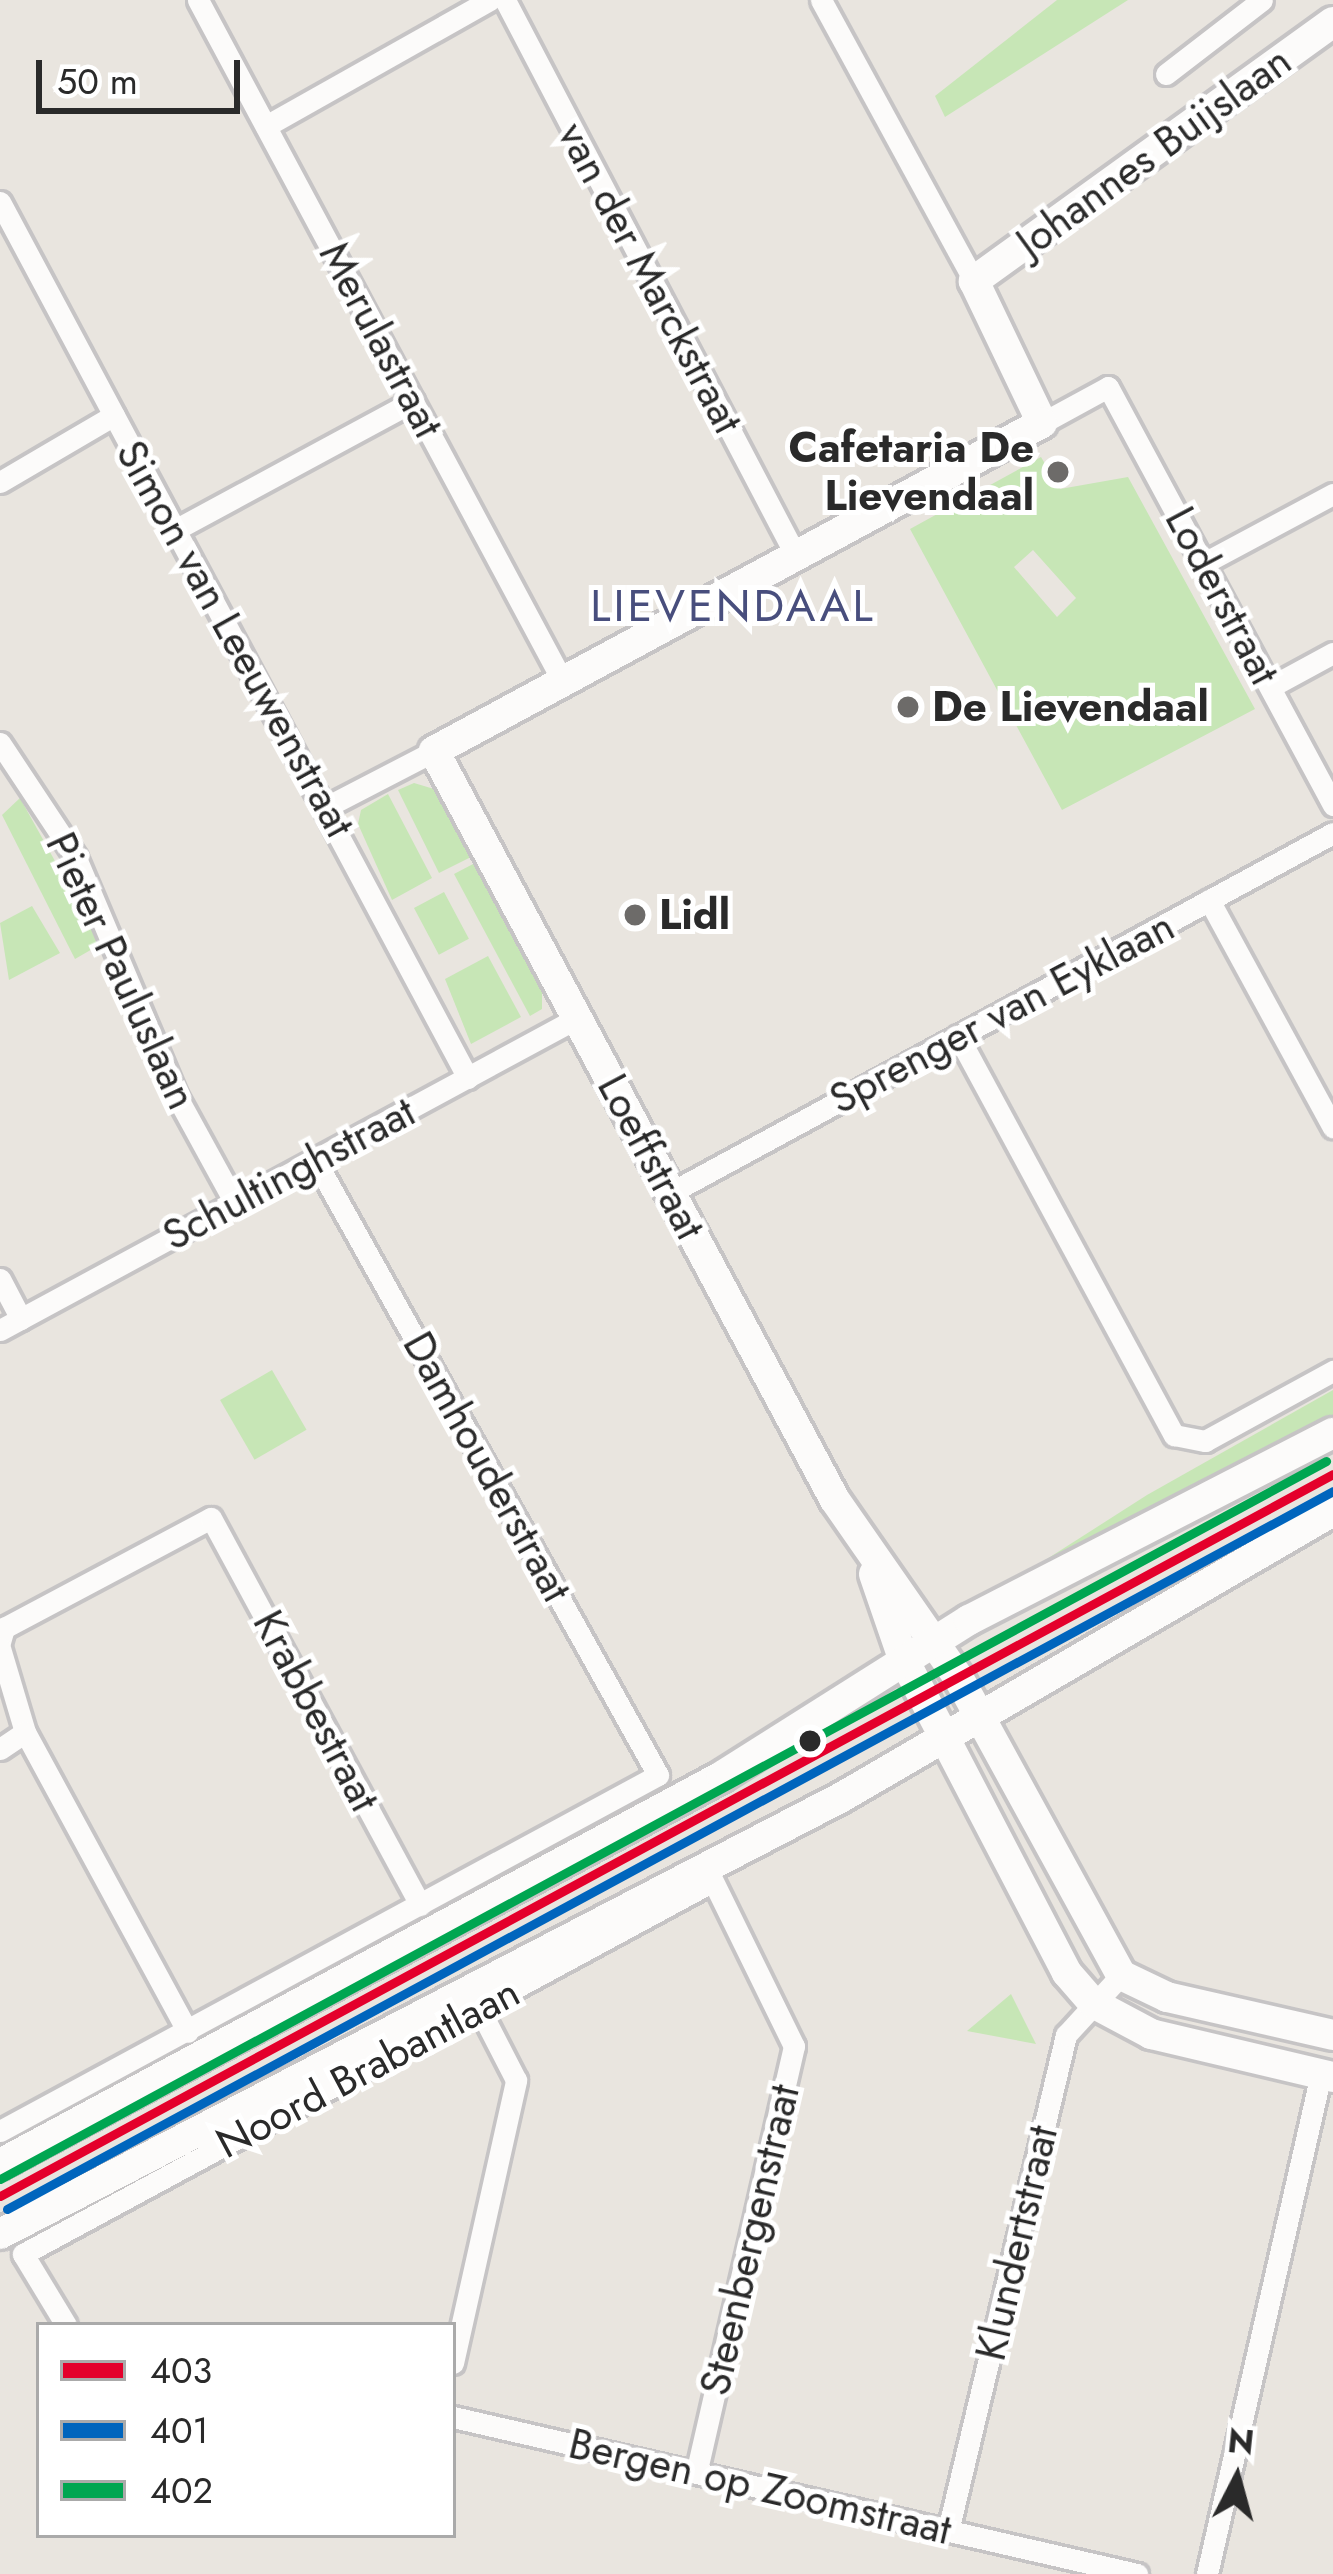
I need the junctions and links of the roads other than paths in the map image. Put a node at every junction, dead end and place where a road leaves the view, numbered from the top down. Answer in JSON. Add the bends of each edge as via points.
{"nodes":[{"id":1,"x":198,"y":0,"type":"edge"},
{"id":2,"x":490,"y":0,"type":"edge"},
{"id":3,"x":505,"y":0,"type":"edge"},
{"id":4,"x":821,"y":0,"type":"edge"},
{"id":5,"x":1262,"y":0,"type":"edge"},
{"id":6,"x":1333,"y":22,"type":"edge"},
{"id":7,"x":1166,"y":74,"type":"dead end"},
{"id":8,"x":266,"y":126,"type":"junction"},
{"id":9,"x":0,"y":202,"type":"edge"},
{"id":10,"x":974,"y":281,"type":"junction"},
{"id":11,"x":413,"y":401,"type":"junction"},
{"id":12,"x":114,"y":416,"type":"junction"},
{"id":13,"x":1042,"y":423,"type":"junction"},
{"id":14,"x":0,"y":452,"type":"edge"},
{"id":15,"x":8,"y":477,"type":"edge"},
{"id":16,"x":1333,"y":494,"type":"edge"},
{"id":17,"x":173,"y":531,"type":"junction"},
{"id":18,"x":796,"y":556,"type":"junction"},
{"id":19,"x":1207,"y":562,"type":"junction"},
{"id":20,"x":1333,"y":653,"type":"edge"},
{"id":21,"x":562,"y":682,"type":"junction"},
{"id":22,"x":1274,"y":685,"type":"junction"},
{"id":23,"x":0,"y":743,"type":"edge"},
{"id":24,"x":434,"y":751,"type":"junction"},
{"id":25,"x":1333,"y":805,"type":"edge"},
{"id":26,"x":328,"y":806,"type":"junction"},
{"id":27,"x":1333,"y":833,"type":"edge"},
{"id":28,"x":1209,"y":901,"type":"junction"},
{"id":29,"x":577,"y":1018,"type":"junction"},
{"id":30,"x":958,"y":1036,"type":"junction"},
{"id":31,"x":468,"y":1078,"type":"junction"},
{"id":32,"x":1333,"y":1127,"type":"edge"},
{"id":33,"x":315,"y":1160,"type":"junction"},
{"id":34,"x":670,"y":1193,"type":"junction"},
{"id":35,"x":235,"y":1203,"type":"junction"},
{"id":36,"x":0,"y":1279,"type":"edge"},
{"id":37,"x":22,"y":1318,"type":"junction"},
{"id":38,"x":0,"y":1330,"type":"edge"},
{"id":39,"x":1333,"y":1371,"type":"edge"},
{"id":40,"x":1333,"y":1433,"type":"edge"},
{"id":41,"x":1333,"y":1510,"type":"edge"},
{"id":42,"x":871,"y":1562,"type":"junction"},
{"id":43,"x":932,"y":1642,"type":"junction"},
{"id":44,"x":0,"y":1645,"type":"edge"},
{"id":45,"x":903,"y":1658,"type":"junction"},
{"id":46,"x":982,"y":1720,"type":"junction"},
{"id":47,"x":25,"y":1732,"type":"junction"},
{"id":48,"x":950,"y":1736,"type":"junction"},
{"id":49,"x":0,"y":1749,"type":"edge"},
{"id":50,"x":713,"y":1881,"type":"joint"},
{"id":51,"x":420,"y":1905,"type":"junction"},
{"id":52,"x":1121,"y":1976,"type":"junction"},
{"id":53,"x":1093,"y":2003,"type":"junction"},
{"id":54,"x":478,"y":2008,"type":"junction"},
{"id":55,"x":188,"y":2032,"type":"junction"},
{"id":56,"x":1333,"y":2034,"type":"edge"},
{"id":57,"x":1327,"y":2075,"type":"edge"},
{"id":58,"x":0,"y":2131,"type":"edge"},
{"id":59,"x":0,"y":2164,"type":"edge"},
{"id":60,"x":11,"y":2244,"type":"edge"},
{"id":61,"x":64,"y":2322,"type":"edge"},
{"id":62,"x":456,"y":2350,"type":"edge"},
{"id":63,"x":456,"y":2418,"type":"edge"},
{"id":64,"x":695,"y":2473,"type":"junction"},
{"id":65,"x":948,"y":2530,"type":"junction"},
{"id":66,"x":1137,"y":2574,"type":"edge"},
{"id":67,"x":1207,"y":2574,"type":"edge"}],
"edges":[{"from":1,"to":8,"type":"street","name":"Merulastraat"},
{"from":2,"to":8,"type":"street"},
{"from":3,"to":18,"type":"street","name":"van der Marckstraat"},
{"from":4,"to":10,"type":"street"},
{"from":5,"to":7,"type":"street","name":"Johannes Buijslaan"},
{"from":6,"to":10,"type":"street","name":"Johannes Buijslaan"},
{"from":8,"to":11,"type":"street","name":"Merulastraat"},
{"from":9,"to":12,"type":"street","name":"Simon van Leeuwenstraat"},
{"from":10,"to":13,"type":"street"},
{"from":11,"to":17,"type":"street"},
{"from":11,"to":21,"type":"street","name":"Merulastraat"},
{"from":12,"to":15,"type":"street"},
{"from":12,"to":17,"type":"street","name":"Simon van Leeuwenstraat"},
{"from":13,"to":18,"type":"street"},
{"from":13,"to":19,"type":"street","name":"Loderstraat","via":[[1108,387]]},
{"from":14,"to":15,"type":"street"},
{"from":16,"to":19,"type":"street"},
{"from":17,"to":26,"type":"street","name":"Simon van Leeuwenstraat"},
{"from":18,"to":21,"type":"street"},
{"from":19,"to":22,"type":"street","name":"Loderstraat"},
{"from":20,"to":22,"type":"street"},
{"from":21,"to":24,"type":"street"},
{"from":22,"to":25,"type":"street","name":"Loderstraat"},
{"from":23,"to":35,"type":"street","name":"Pieter Pauluslaan","via":[[76,858],[177,1097]]},
{"from":24,"to":26,"type":"street"},
{"from":24,"to":29,"type":"street","name":"Loeffstraat"},
{"from":26,"to":31,"type":"street","name":"Simon van Leeuwenstraat"},
{"from":27,"to":28,"type":"street","name":"Sprenger van Eyklaan"},
{"from":28,"to":30,"type":"street","name":"Sprenger van Eyklaan"},
{"from":28,"to":32,"type":"street"},
{"from":29,"to":31,"type":"street","name":"Schultinghstraat"},
{"from":29,"to":34,"type":"street","name":"Loeffstraat"},
{"from":30,"to":34,"type":"street","name":"Sprenger van Eyklaan"},
{"from":30,"to":39,"type":"street","via":[[1174,1435],[1205,1441]]},
{"from":31,"to":33,"type":"street","name":"Schultinghstraat"},
{"from":33,"to":35,"type":"street","name":"Schultinghstraat"},
{"from":33,"to":51,"type":"street","name":"Damhouderstraat","via":[[658,1775]]},
{"from":34,"to":42,"type":"street","name":"Loeffstraat"},
{"from":35,"to":37,"type":"street","name":"Schultinghstraat"},
{"from":36,"to":37,"type":"street"},
{"from":37,"to":38,"type":"street","name":"Schultinghstraat"},
{"from":40,"to":43,"type":"street"},
{"from":41,"to":46,"type":"street","name":"Noord Brabantlaan"},
{"from":42,"to":43,"type":"street","name":"Loeffstraat"},
{"from":42,"to":45,"type":"street","name":"Loeffstraat"},
{"from":43,"to":45,"type":"street"},
{"from":43,"to":46,"type":"street","name":"Loeffstraat"},
{"from":44,"to":47,"type":"street"},
{"from":44,"to":51,"type":"street","name":"Krabbestraat","via":[[4,1628],[211,1518]]},
{"from":45,"to":48,"type":"street","name":"Loeffstraat"},
{"from":45,"to":59,"type":"street","via":[[722,1776]]},
{"from":46,"to":48,"type":"street","name":"Noord Brabantlaan"},
{"from":46,"to":52,"type":"street","name":"Loeffstraat"},
{"from":47,"to":49,"type":"street"},
{"from":47,"to":55,"type":"street"},
{"from":48,"to":53,"type":"street","name":"Loeffstraat","via":[[1067,1973]]},
{"from":48,"to":60,"type":"street","name":"Noord Brabantlaan"},
{"from":50,"to":54,"type":"street","name":"Noord Brabantlaan"},
{"from":50,"to":64,"type":"street","name":"Steenbergenstraat","via":[[794,2046]]},
{"from":51,"to":55,"type":"street"},
{"from":52,"to":53,"type":"street","name":"Klundertstraat"},
{"from":52,"to":56,"type":"street","via":[[1167,1997]]},
{"from":53,"to":57,"type":"street","via":[[1150,2034]]},
{"from":53,"to":65,"type":"street","name":"Klundertstraat","via":[[1066,2036]]},
{"from":54,"to":60,"type":"street","name":"Noord Brabantlaan"},
{"from":54,"to":62,"type":"street","via":[[516,2080]]},
{"from":55,"to":58,"type":"street"},
{"from":57,"to":67,"type":"street"},
{"from":60,"to":61,"type":"street"},
{"from":63,"to":64,"type":"street","name":"Bergen op Zoomstraat"},
{"from":64,"to":65,"type":"street","name":"Bergen op Zoomstraat"},
{"from":65,"to":66,"type":"street","name":"Bergen op Zoomstraat"}]}
